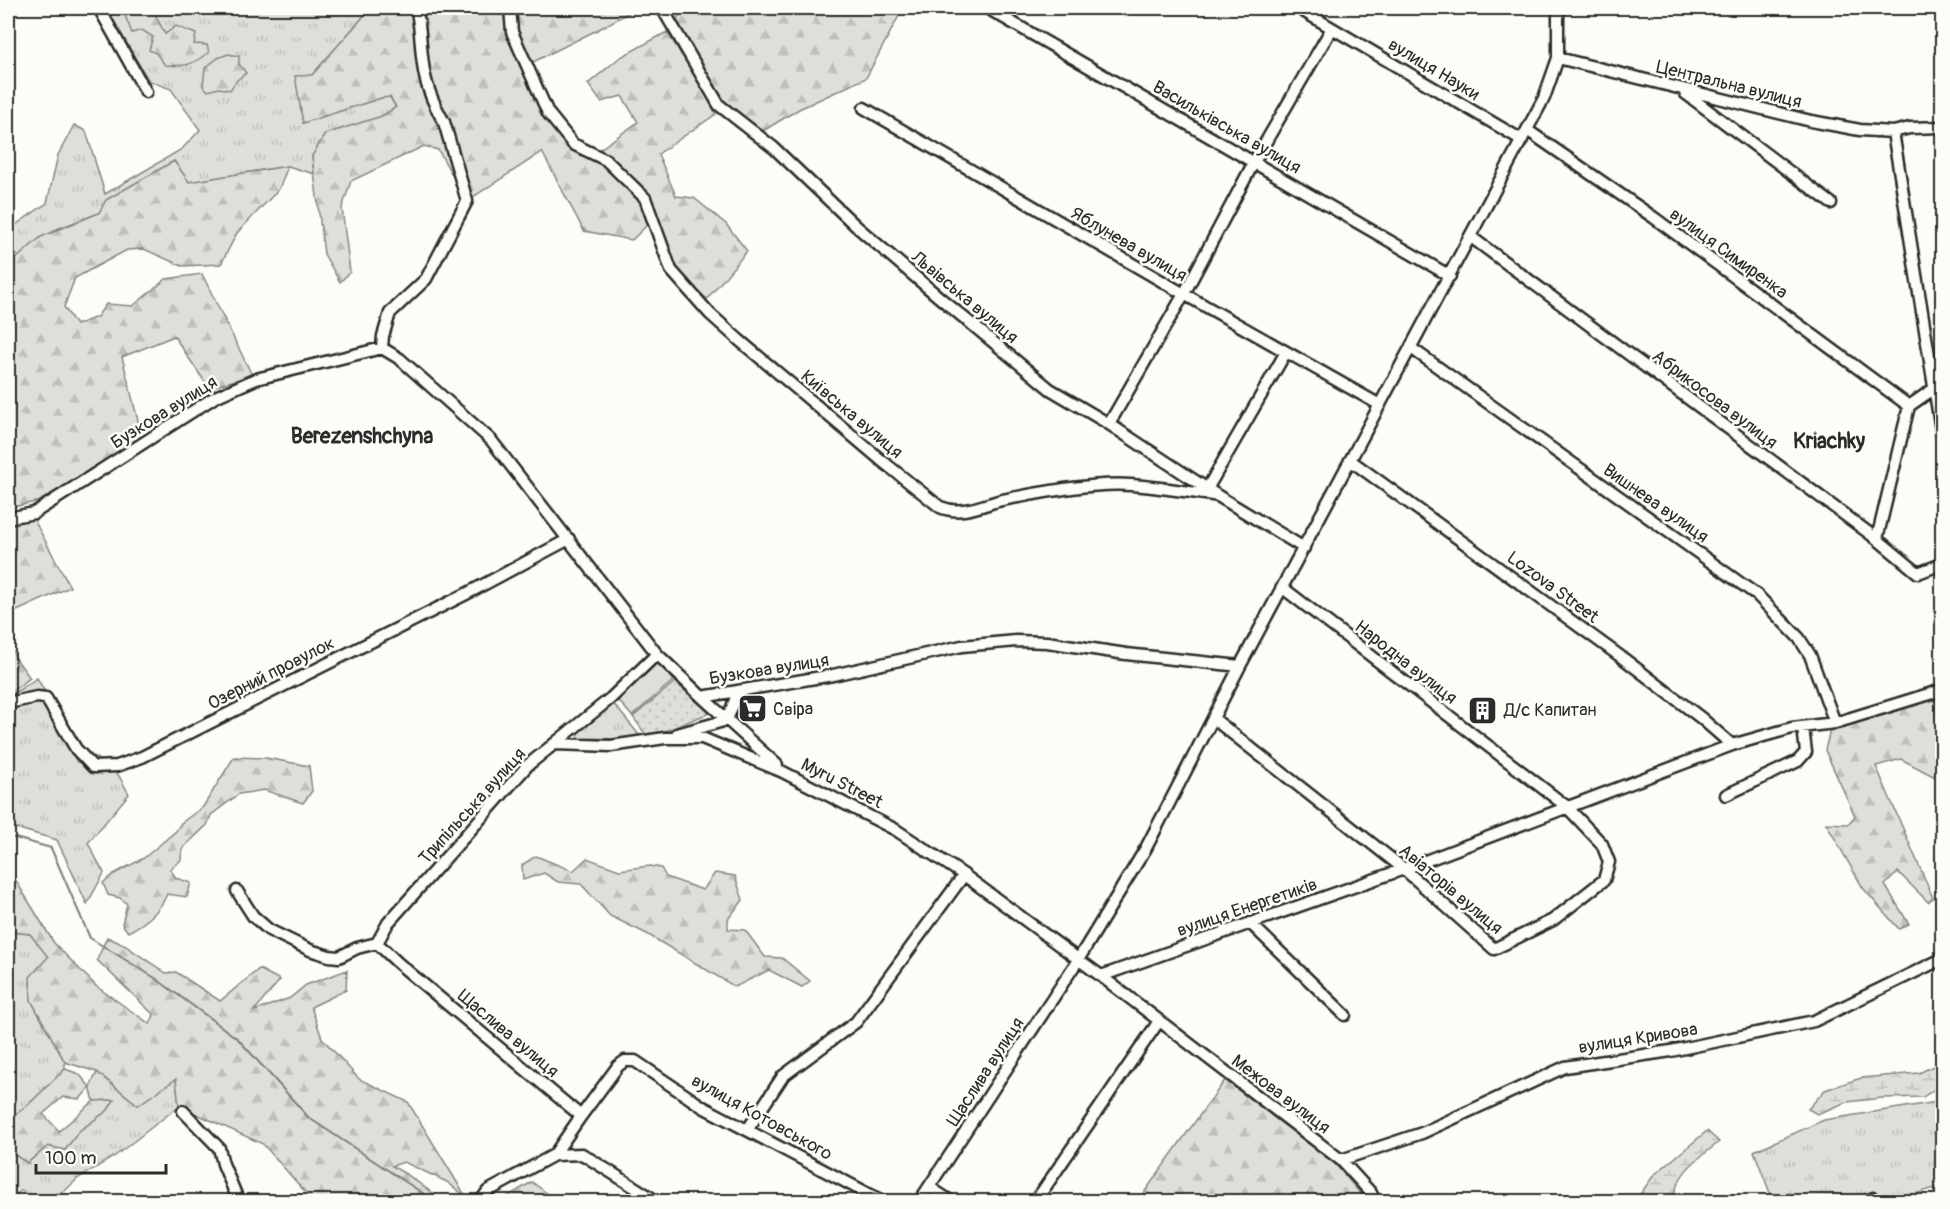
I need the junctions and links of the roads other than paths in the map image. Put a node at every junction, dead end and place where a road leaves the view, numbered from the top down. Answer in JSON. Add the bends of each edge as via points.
{"nodes":[{"id":1,"x":99,"y":8,"type":"edge"},
{"id":2,"x":416,"y":8,"type":"edge"},
{"id":3,"x":510,"y":8,"type":"edge"},
{"id":4,"x":663,"y":8,"type":"edge"},
{"id":5,"x":987,"y":8,"type":"edge"},
{"id":6,"x":1298,"y":8,"type":"edge"},
{"id":7,"x":1558,"y":8,"type":"edge"},
{"id":8,"x":1332,"y":28,"type":"junction"},
{"id":9,"x":1558,"y":58,"type":"junction"},
{"id":10,"x":1680,"y":89,"type":"junction"},
{"id":11,"x":146,"y":92,"type":"dead end"},
{"id":12,"x":864,"y":108,"type":"dead end"},
{"id":13,"x":1942,"y":127,"type":"edge"},
{"id":14,"x":1893,"y":132,"type":"junction"},
{"id":15,"x":1525,"y":135,"type":"junction"},
{"id":16,"x":1254,"y":162,"type":"junction"},
{"id":17,"x":1831,"y":203,"type":"dead end"},
{"id":18,"x":1471,"y":237,"type":"junction"},
{"id":19,"x":1450,"y":276,"type":"junction"},
{"id":20,"x":1184,"y":294,"type":"junction"},
{"id":21,"x":382,"y":348,"type":"junction"},
{"id":22,"x":1412,"y":348,"type":"junction"},
{"id":23,"x":1286,"y":352,"type":"junction"},
{"id":24,"x":1935,"y":388,"type":"junction"},
{"id":25,"x":1380,"y":405,"type":"junction"},
{"id":26,"x":1908,"y":406,"type":"junction"},
{"id":27,"x":1110,"y":424,"type":"junction"},
{"id":28,"x":1942,"y":436,"type":"edge"},
{"id":29,"x":1350,"y":460,"type":"junction"},
{"id":30,"x":1207,"y":489,"type":"junction"},
{"id":31,"x":1218,"y":496,"type":"junction"},
{"id":32,"x":8,"y":518,"type":"edge"},
{"id":33,"x":569,"y":539,"type":"junction"},
{"id":34,"x":1877,"y":539,"type":"junction"},
{"id":35,"x":1304,"y":548,"type":"junction"},
{"id":36,"x":1942,"y":564,"type":"edge"},
{"id":37,"x":1283,"y":588,"type":"junction"},
{"id":38,"x":657,"y":654,"type":"junction"},
{"id":39,"x":1240,"y":666,"type":"junction"},
{"id":40,"x":1942,"y":690,"type":"edge"},
{"id":41,"x":738,"y":692,"type":"junction"},
{"id":42,"x":702,"y":697,"type":"junction"},
{"id":43,"x":8,"y":703,"type":"edge"},
{"id":44,"x":1214,"y":719,"type":"junction"},
{"id":45,"x":728,"y":720,"type":"junction"},
{"id":46,"x":1834,"y":723,"type":"junction"},
{"id":47,"x":1803,"y":728,"type":"junction"},
{"id":48,"x":665,"y":738,"type":"junction"},
{"id":49,"x":555,"y":744,"type":"junction"},
{"id":50,"x":1732,"y":745,"type":"junction"},
{"id":51,"x":783,"y":772,"type":"junction"},
{"id":52,"x":1726,"y":795,"type":"dead end"},
{"id":53,"x":1566,"y":806,"type":"junction"},
{"id":54,"x":1404,"y":869,"type":"junction"},
{"id":55,"x":964,"y":875,"type":"junction"},
{"id":56,"x":237,"y":891,"type":"dead end"},
{"id":57,"x":1250,"y":923,"type":"junction"},
{"id":58,"x":378,"y":943,"type":"junction"},
{"id":59,"x":1942,"y":959,"type":"edge"},
{"id":60,"x":1078,"y":960,"type":"junction"},
{"id":61,"x":1101,"y":976,"type":"junction"},
{"id":62,"x":1345,"y":1015,"type":"dead end"},
{"id":63,"x":1159,"y":1021,"type":"junction"},
{"id":64,"x":183,"y":1111,"type":"dead end"},
{"id":65,"x":581,"y":1116,"type":"junction"},
{"id":66,"x":748,"y":1129,"type":"junction"},
{"id":67,"x":554,"y":1155,"type":"junction"},
{"id":68,"x":1341,"y":1160,"type":"junction"},
{"id":69,"x":929,"y":1187,"type":"junction"},
{"id":70,"x":239,"y":1202,"type":"edge"},
{"id":71,"x":480,"y":1202,"type":"edge"},
{"id":72,"x":658,"y":1202,"type":"edge"},
{"id":73,"x":884,"y":1202,"type":"edge"},
{"id":74,"x":919,"y":1202,"type":"edge"},
{"id":75,"x":952,"y":1202,"type":"edge"},
{"id":76,"x":1035,"y":1202,"type":"edge"},
{"id":77,"x":1375,"y":1202,"type":"edge"}],
"edges":[{"from":1,"to":11,"type":"street"},
{"from":2,"to":21,"type":"street","via":[[423,67],[467,201],[426,279],[390,313]]},
{"from":3,"to":31,"type":"street","name":"Київська вулиця","via":[[512,32],[548,113],[573,144],[606,160],[645,198],[671,270],[710,314],[940,507],[960,511],[1080,488],[1129,485]]},
{"from":4,"to":27,"type":"street","name":"Львівська вулиця","via":[[719,105],[774,148],[856,226],[976,328],[1050,388]]},
{"from":5,"to":16,"type":"street","name":"Васильківська вулиця"},
{"from":6,"to":8,"type":"street","name":"вулиця Науки"},
{"from":7,"to":9,"type":"street","name":"Щаслива вулиця"},
{"from":8,"to":15,"type":"street","name":"вулиця Науки"},
{"from":8,"to":16,"type":"street"},
{"from":9,"to":10,"type":"street","name":"Центральна вулиця"},
{"from":9,"to":15,"type":"street","name":"Щаслива вулиця"},
{"from":10,"to":14,"type":"street","name":"Центральна вулиця","via":[[1810,121]]},
{"from":10,"to":17,"type":"street"},
{"from":12,"to":20,"type":"street","name":"Яблунева вулиця"},
{"from":13,"to":14,"type":"street","name":"Центральна вулиця"},
{"from":14,"to":24,"type":"street"},
{"from":15,"to":18,"type":"street","name":"Щаслива вулиця"},
{"from":15,"to":26,"type":"street","name":"вулиця Симиренка","via":[[1653,217]]},
{"from":16,"to":19,"type":"street","name":"Васильківська вулиця"},
{"from":16,"to":20,"type":"street"},
{"from":18,"to":19,"type":"street","name":"Щаслива вулиця"},
{"from":18,"to":34,"type":"street","name":"Абрикосова вулиця"},
{"from":19,"to":22,"type":"street","name":"Щаслива вулиця"},
{"from":20,"to":23,"type":"street","name":"Яблунева вулиця"},
{"from":20,"to":27,"type":"street"},
{"from":21,"to":32,"type":"street","name":"Бузкова вулиця","via":[[256,379],[215,397],[34,513]]},
{"from":21,"to":33,"type":"street","name":"Бузкова вулиця","via":[[400,359],[491,440]]},
{"from":22,"to":25,"type":"street","name":"Щаслива вулиця"},
{"from":22,"to":46,"type":"street","name":"Вишнева вулиця","via":[[1757,595],[1799,638]]},
{"from":23,"to":25,"type":"street","name":"Яблунева вулиця"},
{"from":23,"to":30,"type":"street"},
{"from":24,"to":26,"type":"street"},
{"from":24,"to":28,"type":"street"},
{"from":25,"to":29,"type":"street","name":"Щаслива вулиця"},
{"from":26,"to":34,"type":"street"},
{"from":27,"to":30,"type":"street","name":"Львівська вулиця"},
{"from":29,"to":35,"type":"street","name":"Щаслива вулиця"},
{"from":29,"to":50,"type":"street","name":"Lozova Street","via":[[1624,660]]},
{"from":30,"to":31,"type":"street","name":"Львівська вулиця"},
{"from":31,"to":35,"type":"street","name":"Львівська вулиця"},
{"from":33,"to":38,"type":"street","name":"Бузкова вулиця"},
{"from":33,"to":43,"type":"street","name":"Озерний провулок","via":[[152,752],[117,766],[93,766],[76,749],[46,698]]},
{"from":34,"to":36,"type":"street","name":"Абрикосова вулиця","via":[[1918,573]]},
{"from":35,"to":37,"type":"street","name":"Щаслива вулиця"},
{"from":37,"to":39,"type":"street","name":"Щаслива вулиця"},
{"from":37,"to":53,"type":"street","name":"Народна вулиця"},
{"from":38,"to":42,"type":"street","name":"Бузкова вулиця"},
{"from":38,"to":49,"type":"street","name":"Трипільська вулиця"},
{"from":39,"to":41,"type":"street","name":"Бузкова вулиця","via":[[1016,641],[962,646]]},
{"from":39,"to":44,"type":"street","name":"Щаслива вулиця"},
{"from":40,"to":46,"type":"street","name":"вулиця Енергетиків"},
{"from":41,"to":42,"type":"street","name":"Бузкова вулиця"},
{"from":41,"to":45,"type":"street"},
{"from":42,"to":45,"type":"street"},
{"from":44,"to":54,"type":"street","name":"Авіаторів вулиця"},
{"from":44,"to":60,"type":"street","name":"Щаслива вулиця","via":[[1146,848]]},
{"from":45,"to":48,"type":"street"},
{"from":45,"to":51,"type":"street"},
{"from":46,"to":47,"type":"street","name":"вулиця Енергетиків"},
{"from":47,"to":50,"type":"street","name":"вулиця Енергетиків"},
{"from":47,"to":52,"type":"street","via":[[1806,752],[1798,761]]},
{"from":48,"to":49,"type":"street","name":"Myru Street","via":[[612,746]]},
{"from":48,"to":51,"type":"street","name":"Myru Street","via":[[702,738]]},
{"from":49,"to":58,"type":"street","name":"Трипільська вулиця","via":[[528,765],[388,923]]},
{"from":50,"to":53,"type":"street","name":"вулиця Енергетиків"},
{"from":51,"to":55,"type":"street","name":"Myru Street","via":[[896,830]]},
{"from":53,"to":54,"type":"street","name":"вулиця Енергетиків"},
{"from":53,"to":54,"type":"street","name":"Авіаторів вулиця","via":[[1602,844],[1609,862],[1604,880],[1553,920],[1494,949]]},
{"from":54,"to":57,"type":"street","name":"вулиця Енергетиків"},
{"from":55,"to":60,"type":"street","name":"Myru Street"},
{"from":55,"to":66,"type":"street","via":[[856,1022],[783,1076]]},
{"from":56,"to":58,"type":"street","via":[[253,916],[269,930],[310,950],[339,957]]},
{"from":57,"to":61,"type":"street","name":"вулиця Енергетиків"},
{"from":57,"to":62,"type":"street"},
{"from":58,"to":65,"type":"street","name":"Щаслива вулиця"},
{"from":59,"to":68,"type":"street","name":"вулиця Кривова","via":[[1814,1022],[1671,1051],[1565,1067],[1422,1133]]},
{"from":60,"to":61,"type":"street","name":"Межова вулиця"},
{"from":60,"to":69,"type":"street","name":"Щаслива вулиця"},
{"from":61,"to":63,"type":"street","name":"Межова вулиця"},
{"from":63,"to":68,"type":"street","name":"Межова вулиця"},
{"from":63,"to":76,"type":"street"},
{"from":64,"to":70,"type":"street","via":[[219,1148]]},
{"from":65,"to":66,"type":"street","name":"вулиця Котовського","via":[[625,1060],[635,1061],[703,1107]]},
{"from":65,"to":67,"type":"street"},
{"from":66,"to":73,"type":"street","name":"вулиця Котовського"},
{"from":67,"to":71,"type":"street","via":[[488,1191]]},
{"from":67,"to":72,"type":"street","via":[[582,1154]]},
{"from":68,"to":77,"type":"street","name":"Межова вулиця"},
{"from":69,"to":74,"type":"street","name":"Щаслива вулиця"},
{"from":69,"to":75,"type":"street"}]}
